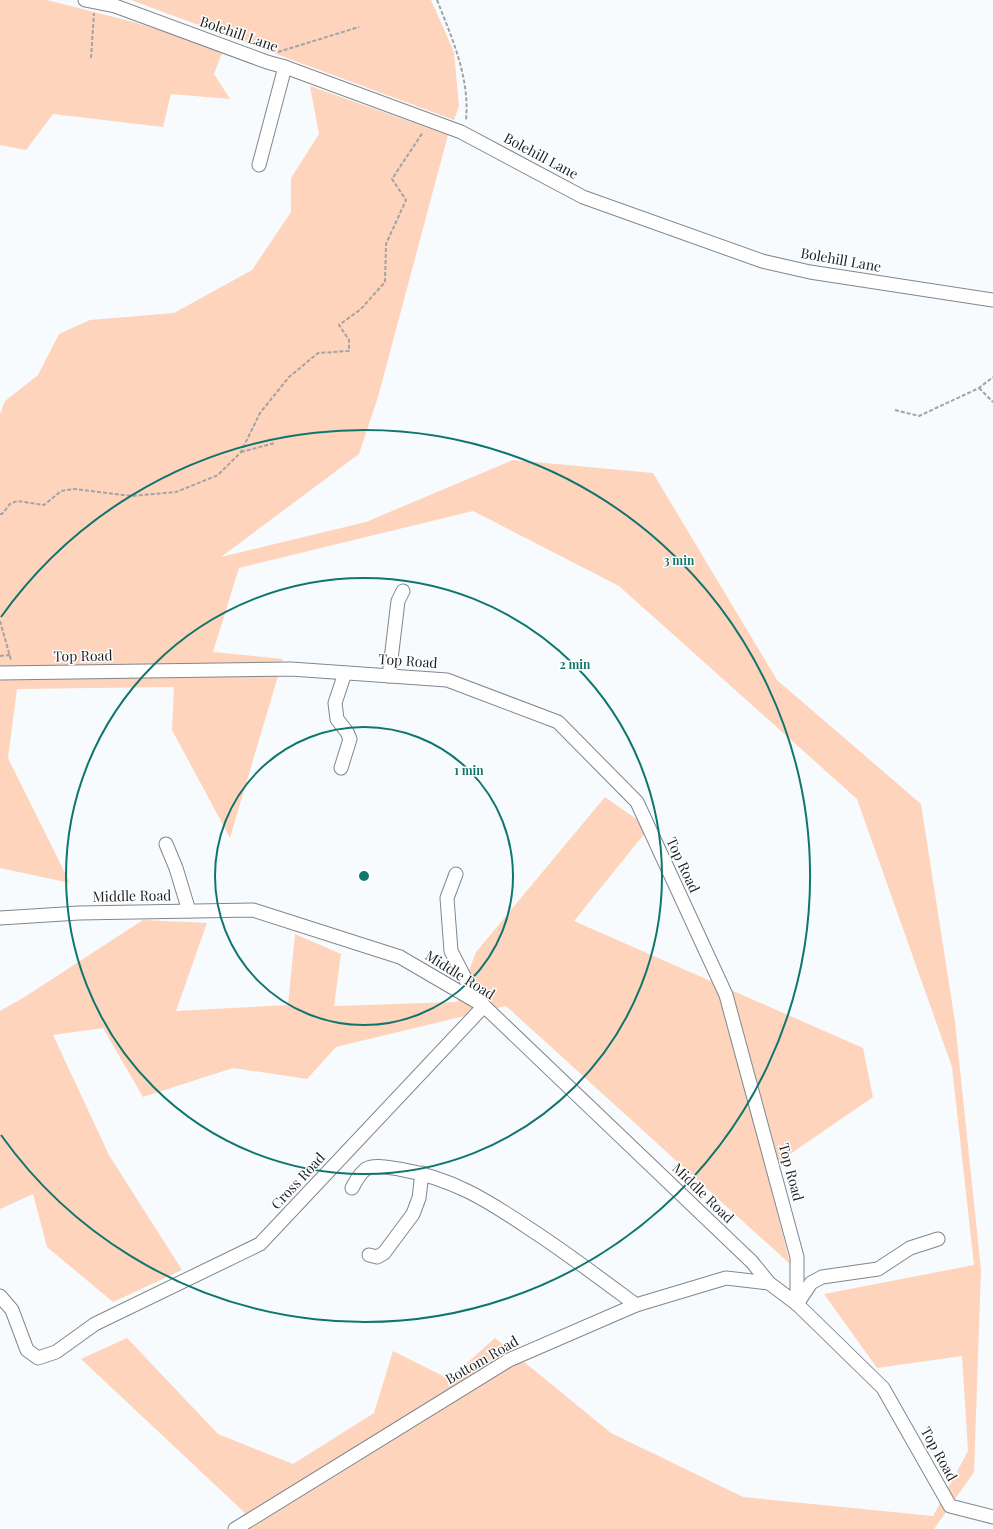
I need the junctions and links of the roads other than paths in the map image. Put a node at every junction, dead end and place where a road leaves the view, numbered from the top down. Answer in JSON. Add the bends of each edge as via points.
{"nodes":[{"id":1,"x":90,"y":1,"type":"edge"},
{"id":2,"x":285,"y":67,"type":"junction"},
{"id":3,"x":259,"y":165,"type":"dead end"},
{"id":4,"x":993,"y":300,"type":"edge"},
{"id":5,"x":403,"y":590,"type":"dead end"},
{"id":6,"x":0,"y":673,"type":"edge"},
{"id":7,"x":345,"y":673,"type":"junction"},
{"id":8,"x":389,"y":676,"type":"junction"},
{"id":9,"x":341,"y":768,"type":"dead end"},
{"id":10,"x":166,"y":844,"type":"dead end"},
{"id":11,"x":456,"y":874,"type":"dead end"},
{"id":12,"x":189,"y":911,"type":"junction"},
{"id":13,"x":0,"y":918,"type":"edge"},
{"id":14,"x":484,"y":1006,"type":"junction"},
{"id":15,"x":422,"y":1173,"type":"junction"},
{"id":16,"x":352,"y":1188,"type":"dead end"},
{"id":17,"x":938,"y":1239,"type":"dead end"},
{"id":18,"x":369,"y":1255,"type":"dead end"},
{"id":19,"x":769,"y":1283,"type":"junction"},
{"id":20,"x":0,"y":1296,"type":"edge"},
{"id":21,"x":636,"y":1304,"type":"junction"},
{"id":22,"x":797,"y":1304,"type":"junction"},
{"id":23,"x":993,"y":1517,"type":"edge"},
{"id":24,"x":235,"y":1529,"type":"edge"}],
"edges":[{"from":1,"to":2,"type":"street","name":"Bolehill Lane","via":[[115,6]]},
{"from":2,"to":3,"type":"street"},
{"from":2,"to":4,"type":"street","name":"Bolehill Lane","via":[[461,132],[583,197],[762,261],[810,272]]},
{"from":5,"to":8,"type":"street","via":[[398,601]]},
{"from":6,"to":7,"type":"street","name":"Top Road","via":[[291,669]]},
{"from":7,"to":8,"type":"street","name":"Top Road"},
{"from":7,"to":9,"type":"street","via":[[335,703],[337,719],[350,739]]},
{"from":8,"to":22,"type":"street","name":"Top Road","via":[[447,680],[558,722],[636,802],[726,995],[797,1257]]},
{"from":10,"to":12,"type":"street"},
{"from":11,"to":14,"type":"street","via":[[447,898],[451,951],[471,990]]},
{"from":12,"to":13,"type":"street","name":"Middle Road","via":[[79,913]]},
{"from":12,"to":14,"type":"street","name":"Middle Road","via":[[253,910],[400,957]]},
{"from":14,"to":19,"type":"street","name":"Middle Road","via":[[752,1262]]},
{"from":14,"to":20,"type":"street","name":"Cross Road","via":[[260,1244],[95,1324],[56,1352],[38,1358],[27,1350],[12,1310]]},
{"from":15,"to":16,"type":"street","via":[[379,1167],[368,1168],[359,1175]]},
{"from":15,"to":18,"type":"street","via":[[419,1198],[413,1214],[384,1253],[377,1257]]},
{"from":15,"to":21,"type":"street","via":[[456,1185],[494,1205],[566,1252]]},
{"from":17,"to":22,"type":"street","via":[[910,1248],[878,1268],[822,1277],[811,1283]]},
{"from":19,"to":21,"type":"street","name":"Bottom Road","via":[[726,1278]]},
{"from":19,"to":22,"type":"street","name":"Middle Road"},
{"from":21,"to":24,"type":"street","name":"Bottom Road","via":[[509,1360]]},
{"from":22,"to":23,"type":"street","name":"Top Road","via":[[883,1388],[950,1506]]}]}
